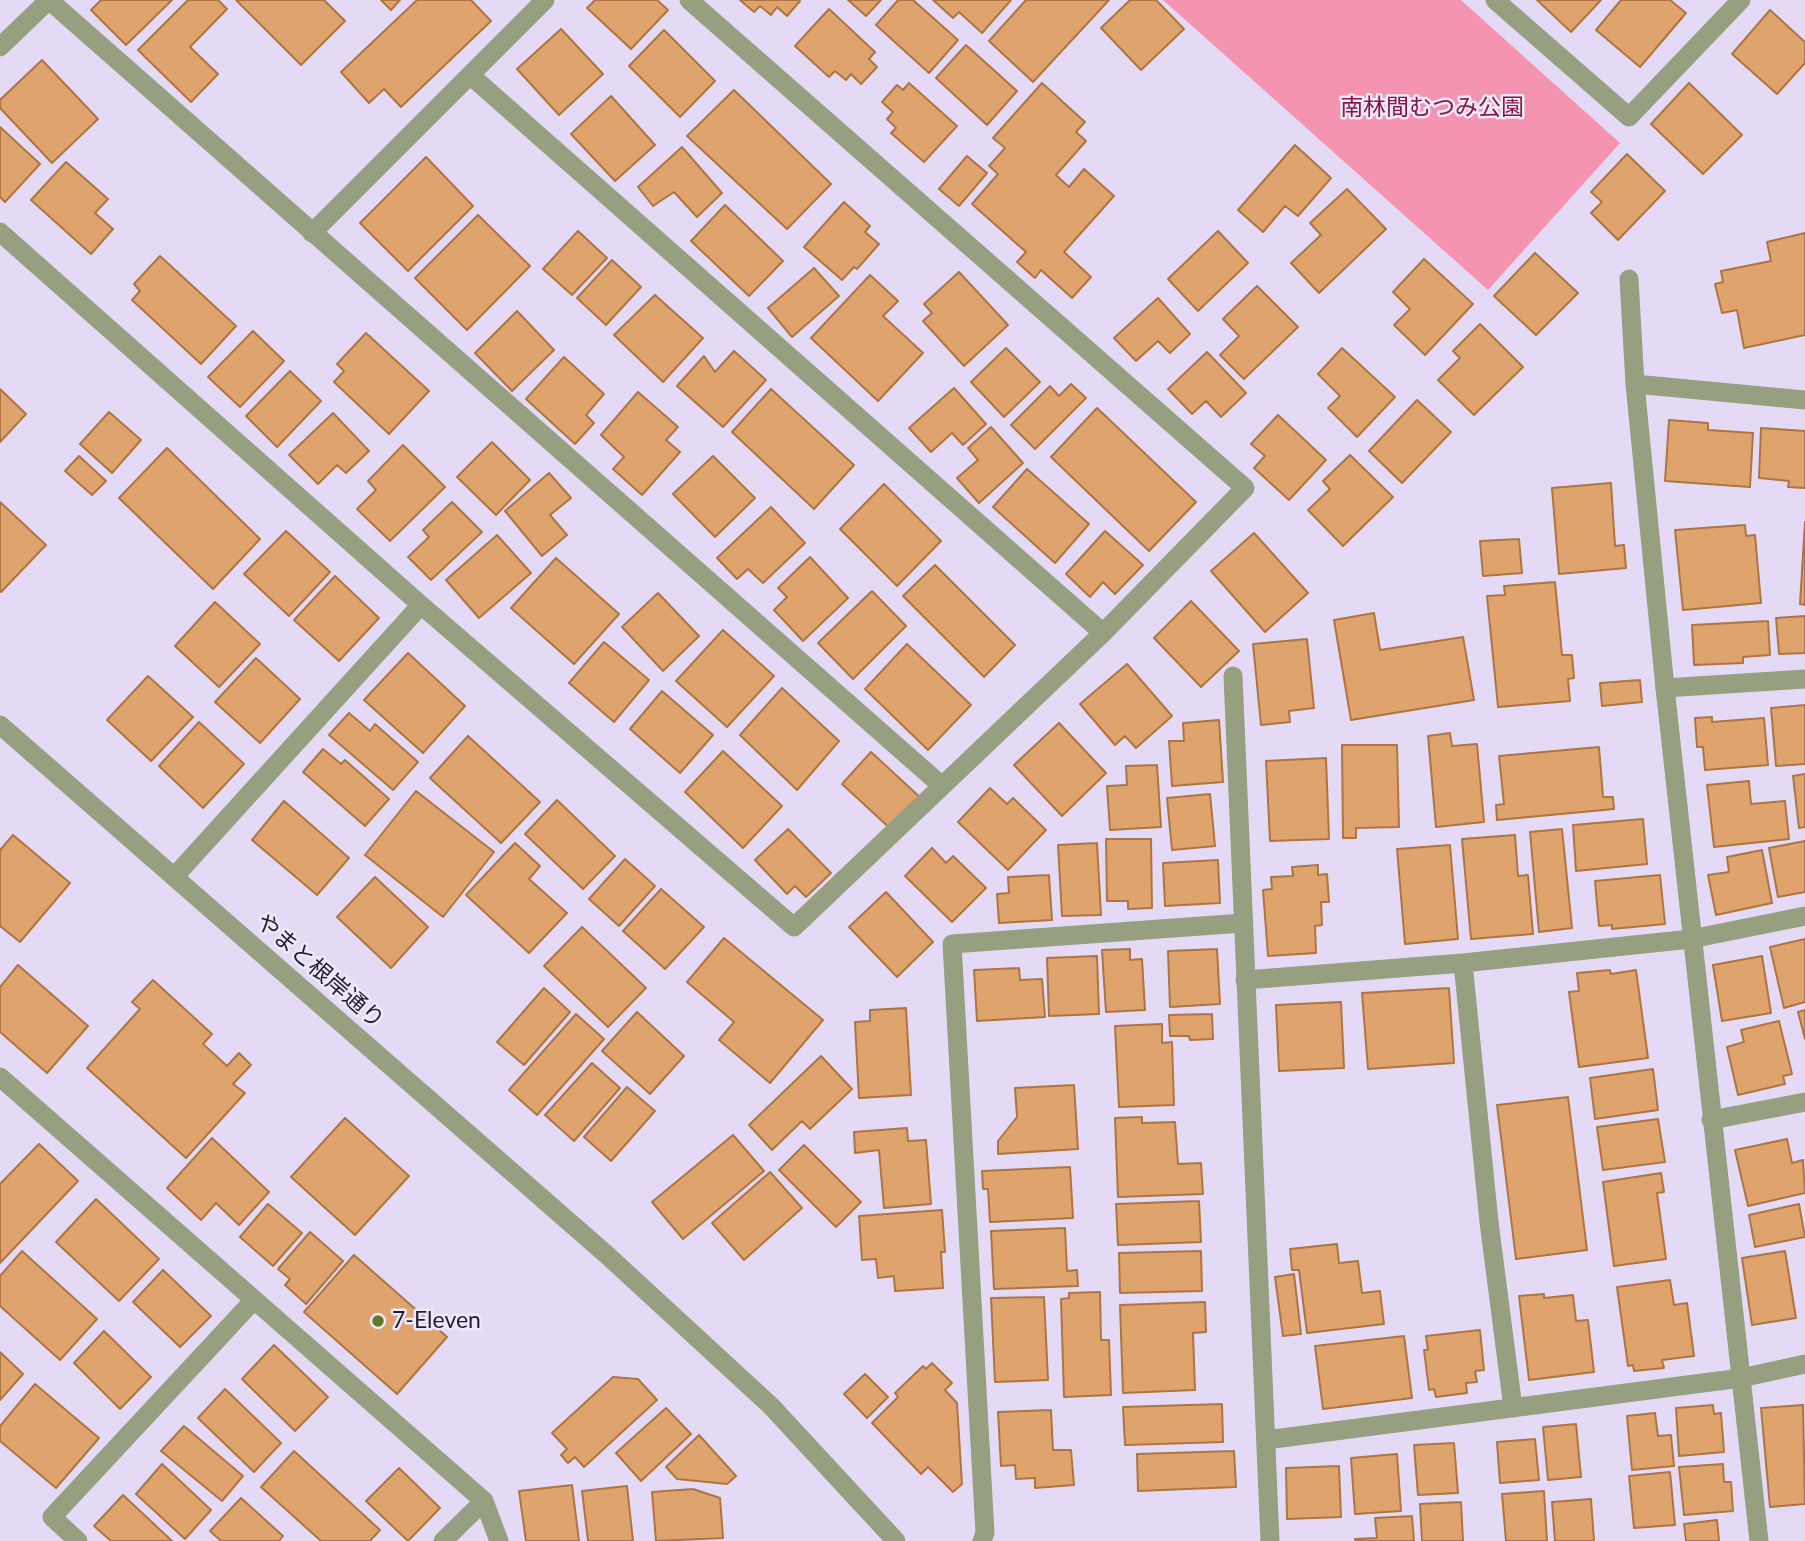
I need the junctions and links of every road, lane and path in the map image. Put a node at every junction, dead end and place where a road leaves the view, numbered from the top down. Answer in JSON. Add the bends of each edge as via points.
{"nodes":[{"id":1,"x":49,"y":0,"type":"edge"},
{"id":2,"x":545,"y":0,"type":"edge"},
{"id":3,"x":690,"y":0,"type":"edge"},
{"id":4,"x":1495,"y":0,"type":"edge"},
{"id":5,"x":1741,"y":0,"type":"edge"},
{"id":6,"x":0,"y":47,"type":"edge"},
{"id":7,"x":470,"y":75,"type":"junction"},
{"id":8,"x":0,"y":232,"type":"edge"},
{"id":9,"x":312,"y":233,"type":"junction"},
{"id":10,"x":1629,"y":279,"type":"dead end"},
{"id":11,"x":1635,"y":384,"type":"junction"},
{"id":12,"x":1805,"y":400,"type":"edge"},
{"id":13,"x":421,"y":605,"type":"junction"},
{"id":14,"x":1103,"y":633,"type":"junction"},
{"id":15,"x":1233,"y":676,"type":"dead end"},
{"id":16,"x":1805,"y":679,"type":"edge"},
{"id":17,"x":1664,"y":688,"type":"junction"},
{"id":18,"x":0,"y":725,"type":"edge"},
{"id":19,"x":942,"y":786,"type":"junction"},
{"id":20,"x":174,"y":877,"type":"junction"},
{"id":21,"x":1805,"y":916,"type":"edge"},
{"id":22,"x":1242,"y":923,"type":"junction"},
{"id":23,"x":1691,"y":939,"type":"junction"},
{"id":24,"x":1463,"y":964,"type":"junction"},
{"id":25,"x":1245,"y":980,"type":"junction"},
{"id":26,"x":0,"y":1077,"type":"edge"},
{"id":27,"x":1805,"y":1102,"type":"edge"},
{"id":28,"x":1711,"y":1120,"type":"junction"},
{"id":29,"x":254,"y":1300,"type":"junction"},
{"id":30,"x":1805,"y":1364,"type":"edge"},
{"id":31,"x":1741,"y":1378,"type":"junction"},
{"id":32,"x":1513,"y":1408,"type":"junction"},
{"id":33,"x":1266,"y":1440,"type":"junction"},
{"id":34,"x":484,"y":1501,"type":"junction"},
{"id":35,"x":79,"y":1541,"type":"edge"},
{"id":36,"x":443,"y":1541,"type":"edge"},
{"id":37,"x":499,"y":1541,"type":"edge"},
{"id":38,"x":896,"y":1541,"type":"edge"},
{"id":39,"x":982,"y":1541,"type":"edge"},
{"id":40,"x":1270,"y":1541,"type":"edge"},
{"id":41,"x":1759,"y":1541,"type":"edge"}],
"edges":[{"from":1,"to":6,"type":"street"},
{"from":1,"to":9,"type":"street"},
{"from":2,"to":7,"type":"street"},
{"from":3,"to":14,"type":"street","via":[[1245,488]]},
{"from":4,"to":5,"type":"street","via":[[1629,117]]},
{"from":7,"to":9,"type":"street"},
{"from":7,"to":14,"type":"street"},
{"from":8,"to":13,"type":"street"},
{"from":9,"to":19,"type":"street"},
{"from":10,"to":11,"type":"street"},
{"from":11,"to":12,"type":"street"},
{"from":11,"to":17,"type":"street"},
{"from":13,"to":19,"type":"street","via":[[794,927]]},
{"from":13,"to":20,"type":"street"},
{"from":14,"to":19,"type":"street"},
{"from":15,"to":22,"type":"street"},
{"from":16,"to":17,"type":"street"},
{"from":17,"to":23,"type":"street"},
{"from":18,"to":20,"type":"street","name":"やまと根岸通り"},
{"from":20,"to":38,"type":"street","name":"やまと根岸通り","via":[[607,1255],[771,1406]]},
{"from":21,"to":23,"type":"street"},
{"from":22,"to":25,"type":"street"},
{"from":22,"to":39,"type":"street","via":[[952,944]]},
{"from":23,"to":24,"type":"street"},
{"from":23,"to":28,"type":"street"},
{"from":24,"to":25,"type":"street"},
{"from":24,"to":32,"type":"street"},
{"from":25,"to":33,"type":"street"},
{"from":26,"to":29,"type":"street"},
{"from":27,"to":28,"type":"street"},
{"from":28,"to":31,"type":"street"},
{"from":29,"to":34,"type":"street"},
{"from":29,"to":35,"type":"street","via":[[52,1517]]},
{"from":30,"to":31,"type":"street"},
{"from":31,"to":32,"type":"street"},
{"from":31,"to":41,"type":"street"},
{"from":32,"to":33,"type":"street"},
{"from":33,"to":40,"type":"street"},
{"from":34,"to":36,"type":"street"},
{"from":34,"to":37,"type":"street"}]}
